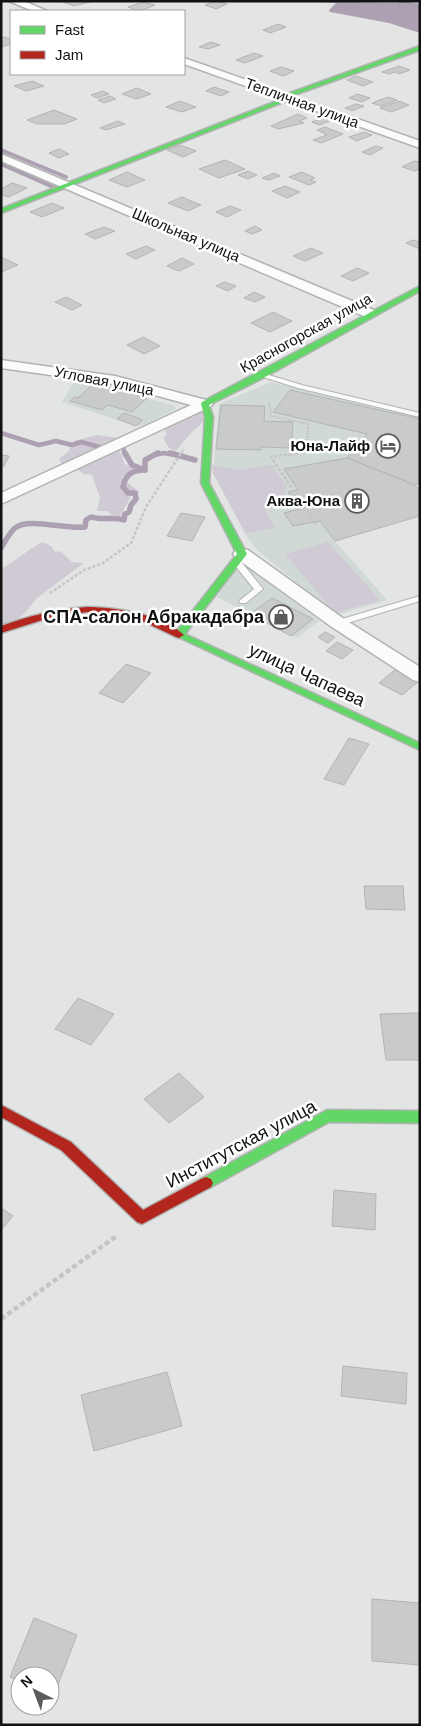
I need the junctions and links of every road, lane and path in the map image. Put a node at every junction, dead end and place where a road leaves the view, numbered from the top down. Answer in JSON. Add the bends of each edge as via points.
{"nodes":[{"id":1,"x":10,"y":2,"type":"edge"},
{"id":2,"x":38,"y":10,"type":"edge"},
{"id":3,"x":420,"y":48,"type":"edge"},
{"id":4,"x":185,"y":61,"type":"edge"},
{"id":5,"x":288,"y":98,"type":"junction"},
{"id":6,"x":420,"y":145,"type":"edge"},
{"id":7,"x":1,"y":157,"type":"edge"},
{"id":8,"x":68,"y":185,"type":"junction"},
{"id":9,"x":1,"y":211,"type":"edge"},
{"id":10,"x":420,"y":288,"type":"edge"},
{"id":11,"x":371,"y":314,"type":"junction"},
{"id":12,"x":1,"y":364,"type":"edge"},
{"id":13,"x":262,"y":375,"type":"junction"},
{"id":14,"x":268,"y":403,"type":"dead end"},
{"id":15,"x":205,"y":404,"type":"junction"},
{"id":16,"x":420,"y":415,"type":"edge"},
{"id":17,"x":181,"y":453,"type":"dead end"},
{"id":18,"x":1,"y":499,"type":"edge"},
{"id":19,"x":316,"y":524,"type":"dead end"},
{"id":20,"x":239,"y":557,"type":"junction"},
{"id":21,"x":420,"y":598,"type":"edge"},
{"id":22,"x":243,"y":601,"type":"dead end"},
{"id":23,"x":29,"y":619,"type":"junction"},
{"id":24,"x":338,"y":623,"type":"junction"},
{"id":25,"x":1,"y":630,"type":"edge"},
{"id":26,"x":180,"y":635,"type":"junction"},
{"id":27,"x":420,"y":676,"type":"edge"},
{"id":28,"x":420,"y":747,"type":"edge"},
{"id":29,"x":1,"y":1110,"type":"edge"},
{"id":30,"x":420,"y":1117,"type":"edge"},
{"id":31,"x":142,"y":1218,"type":"junction"},
{"id":32,"x":1,"y":1319,"type":"edge"}],
"edges":[{"from":1,"to":2,"type":"street"},
{"from":3,"to":5,"type":"street"},
{"from":4,"to":5,"type":"street","name":"Тепличная улица"},
{"from":5,"to":6,"type":"street","name":"Тепличная улица"},
{"from":5,"to":8,"type":"street"},
{"from":7,"to":8,"type":"street","name":"Школьная улица"},
{"from":8,"to":9,"type":"street"},
{"from":8,"to":11,"type":"street","name":"Школьная улица"},
{"from":10,"to":11,"type":"street","name":"Красногорская улица"},
{"from":11,"to":13,"type":"street","name":"Красногорская улица"},
{"from":12,"to":15,"type":"street","name":"Угловая улица","via":[[115,380]]},
{"from":13,"to":15,"type":"street","name":"Красногорская улица"},
{"from":13,"to":16,"type":"lane"},
{"from":14,"to":19,"type":"path","via":[[271,416],[308,424],[307,452],[271,457]]},
{"from":15,"to":18,"type":"street"},
{"from":15,"to":20,"type":"street","via":[[210,417],[205,483]]},
{"from":17,"to":23,"type":"path","via":[[146,507],[131,543],[103,563],[63,583],[44,598],[28,615]]},
{"from":20,"to":22,"type":"lane","via":[[259,589]]},
{"from":20,"to":24,"type":"street"},
{"from":20,"to":26,"type":"street"},
{"from":21,"to":24,"type":"lane"},
{"from":23,"to":25,"type":"street","name":"улица Чапаева"},
{"from":23,"to":26,"type":"street","name":"улица Чапаева","via":[[107,609],[141,617]]},
{"from":24,"to":27,"type":"street"},
{"from":26,"to":28,"type":"street","name":"улица Чапаева"},
{"from":29,"to":31,"type":"street","via":[[66,1146]]},
{"from":30,"to":31,"type":"street","name":"Институтская улица","via":[[327,1116]]},
{"from":31,"to":32,"type":"path"}]}
